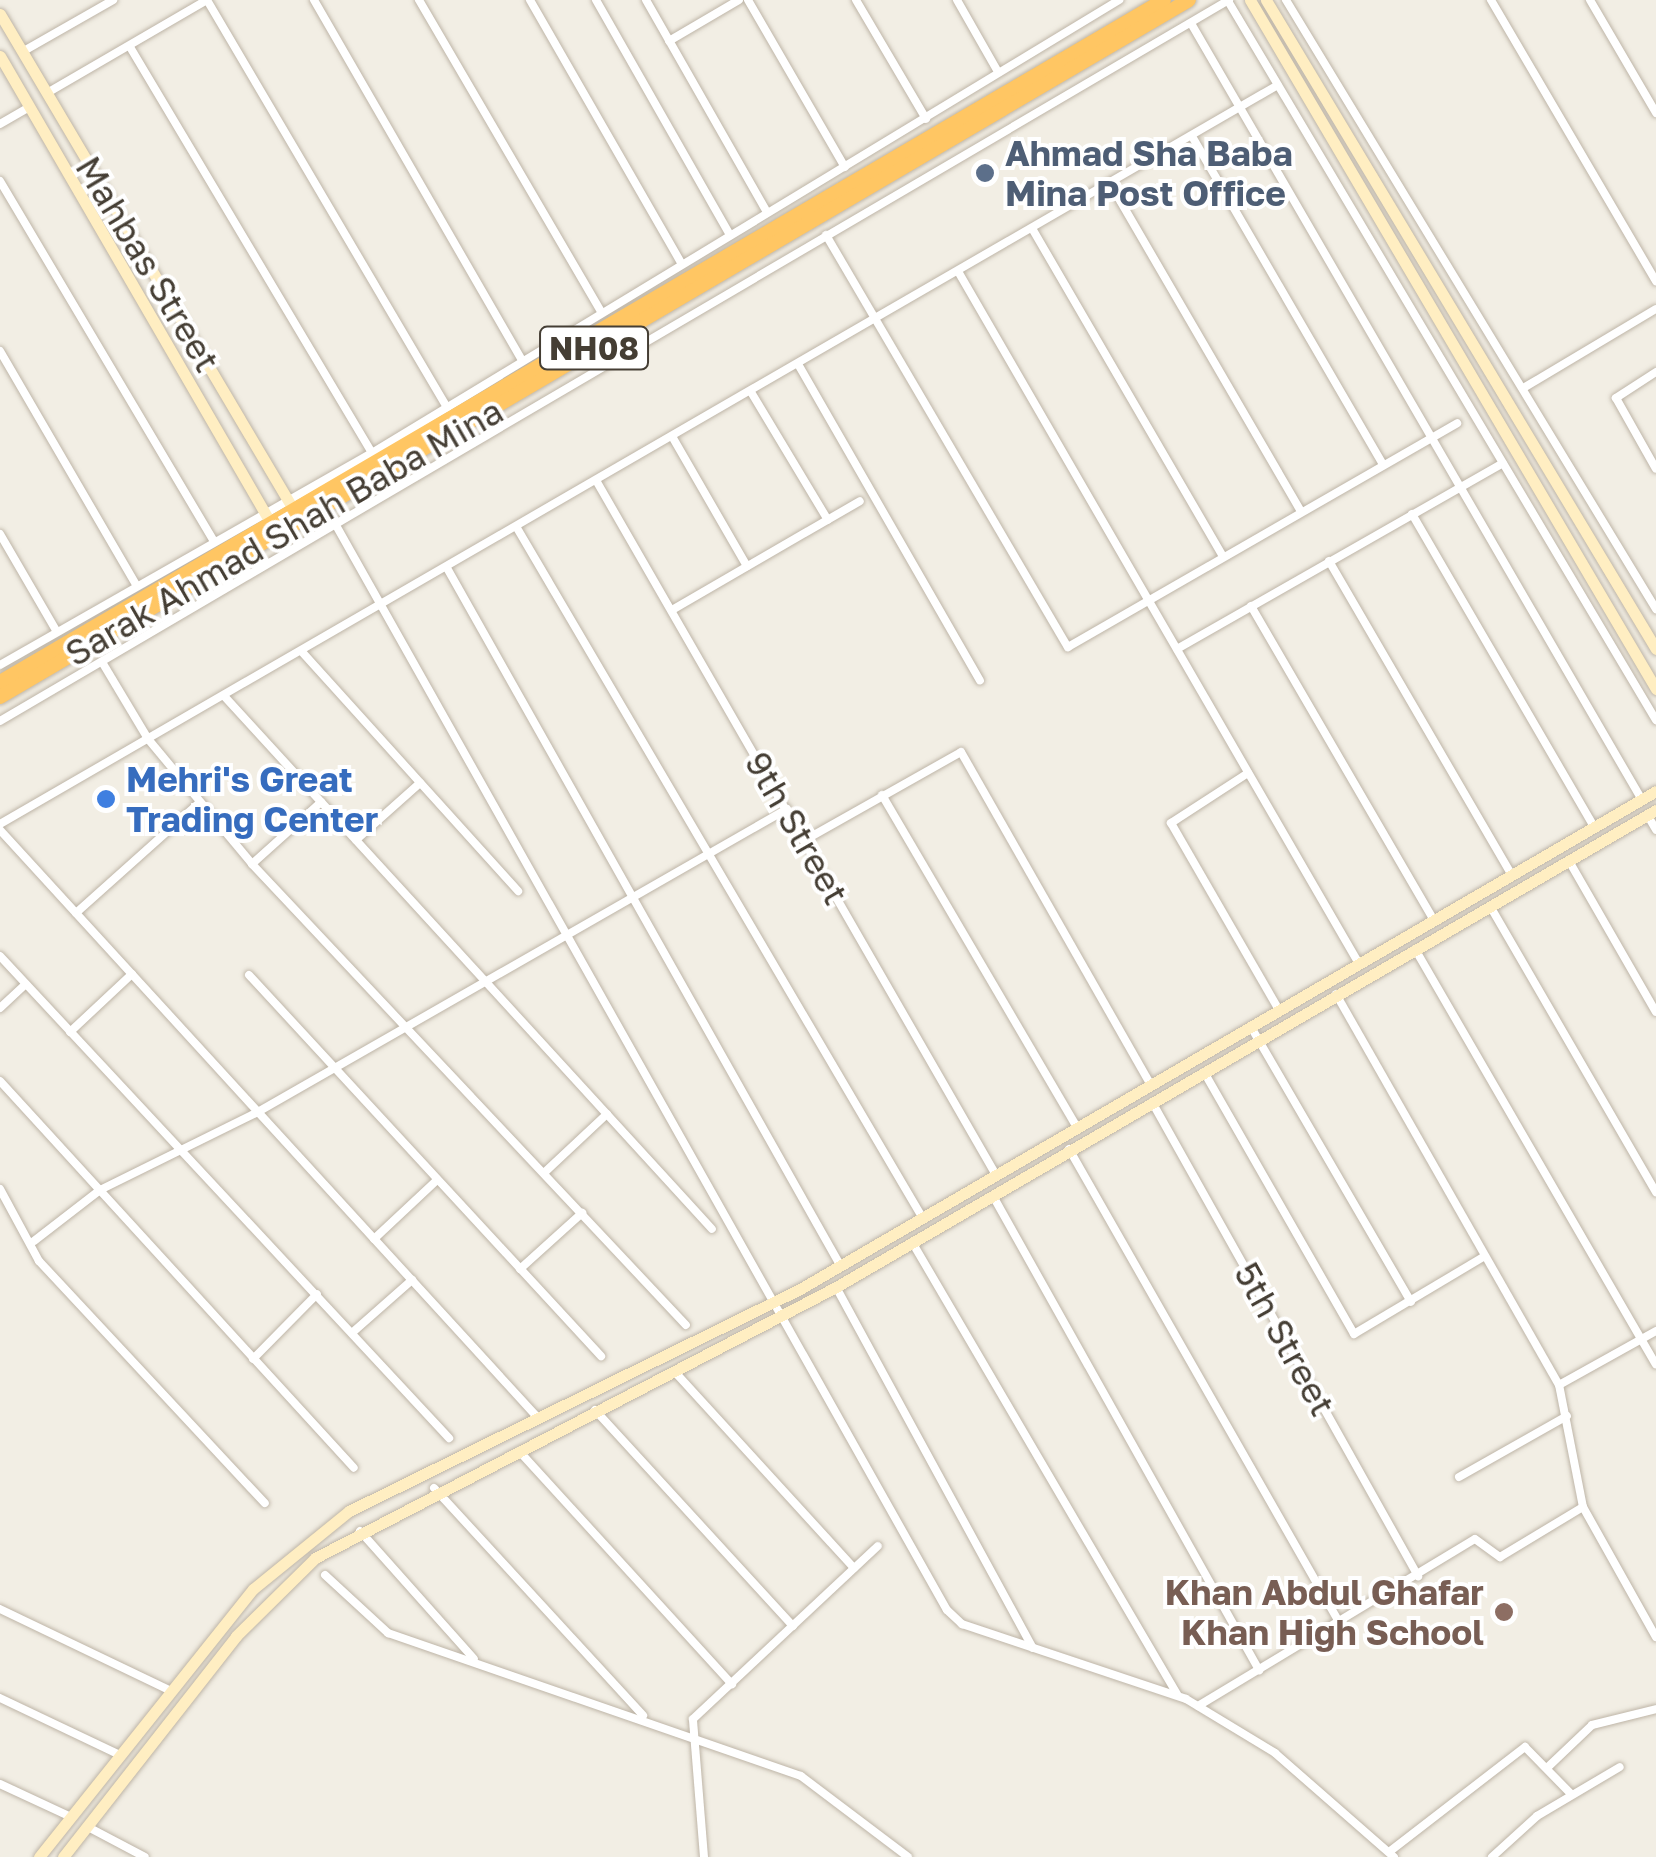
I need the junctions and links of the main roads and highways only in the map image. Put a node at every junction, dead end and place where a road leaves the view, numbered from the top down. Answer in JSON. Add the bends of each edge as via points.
{"nodes":[{"id":1,"x":1164,"y":0,"type":"edge"},
{"id":2,"x":1188,"y":0,"type":"edge"},
{"id":3,"x":325,"y":505,"type":"junction"},
{"id":4,"x":0,"y":682,"type":"edge"},
{"id":5,"x":0,"y":696,"type":"edge"}],
"edges":[{"from":1,"to":3,"type":"highway","number":"NH08"},
{"from":2,"to":3,"type":"highway","name":"Sarak Ahmad Shah Baba Mina","number":"NH08"},
{"from":3,"to":4,"type":"highway","number":"NH08","via":[[292,508]]},
{"from":3,"to":5,"type":"highway","name":"Sarak Ahmad Shah Baba Mina","number":"NH08"}]}
